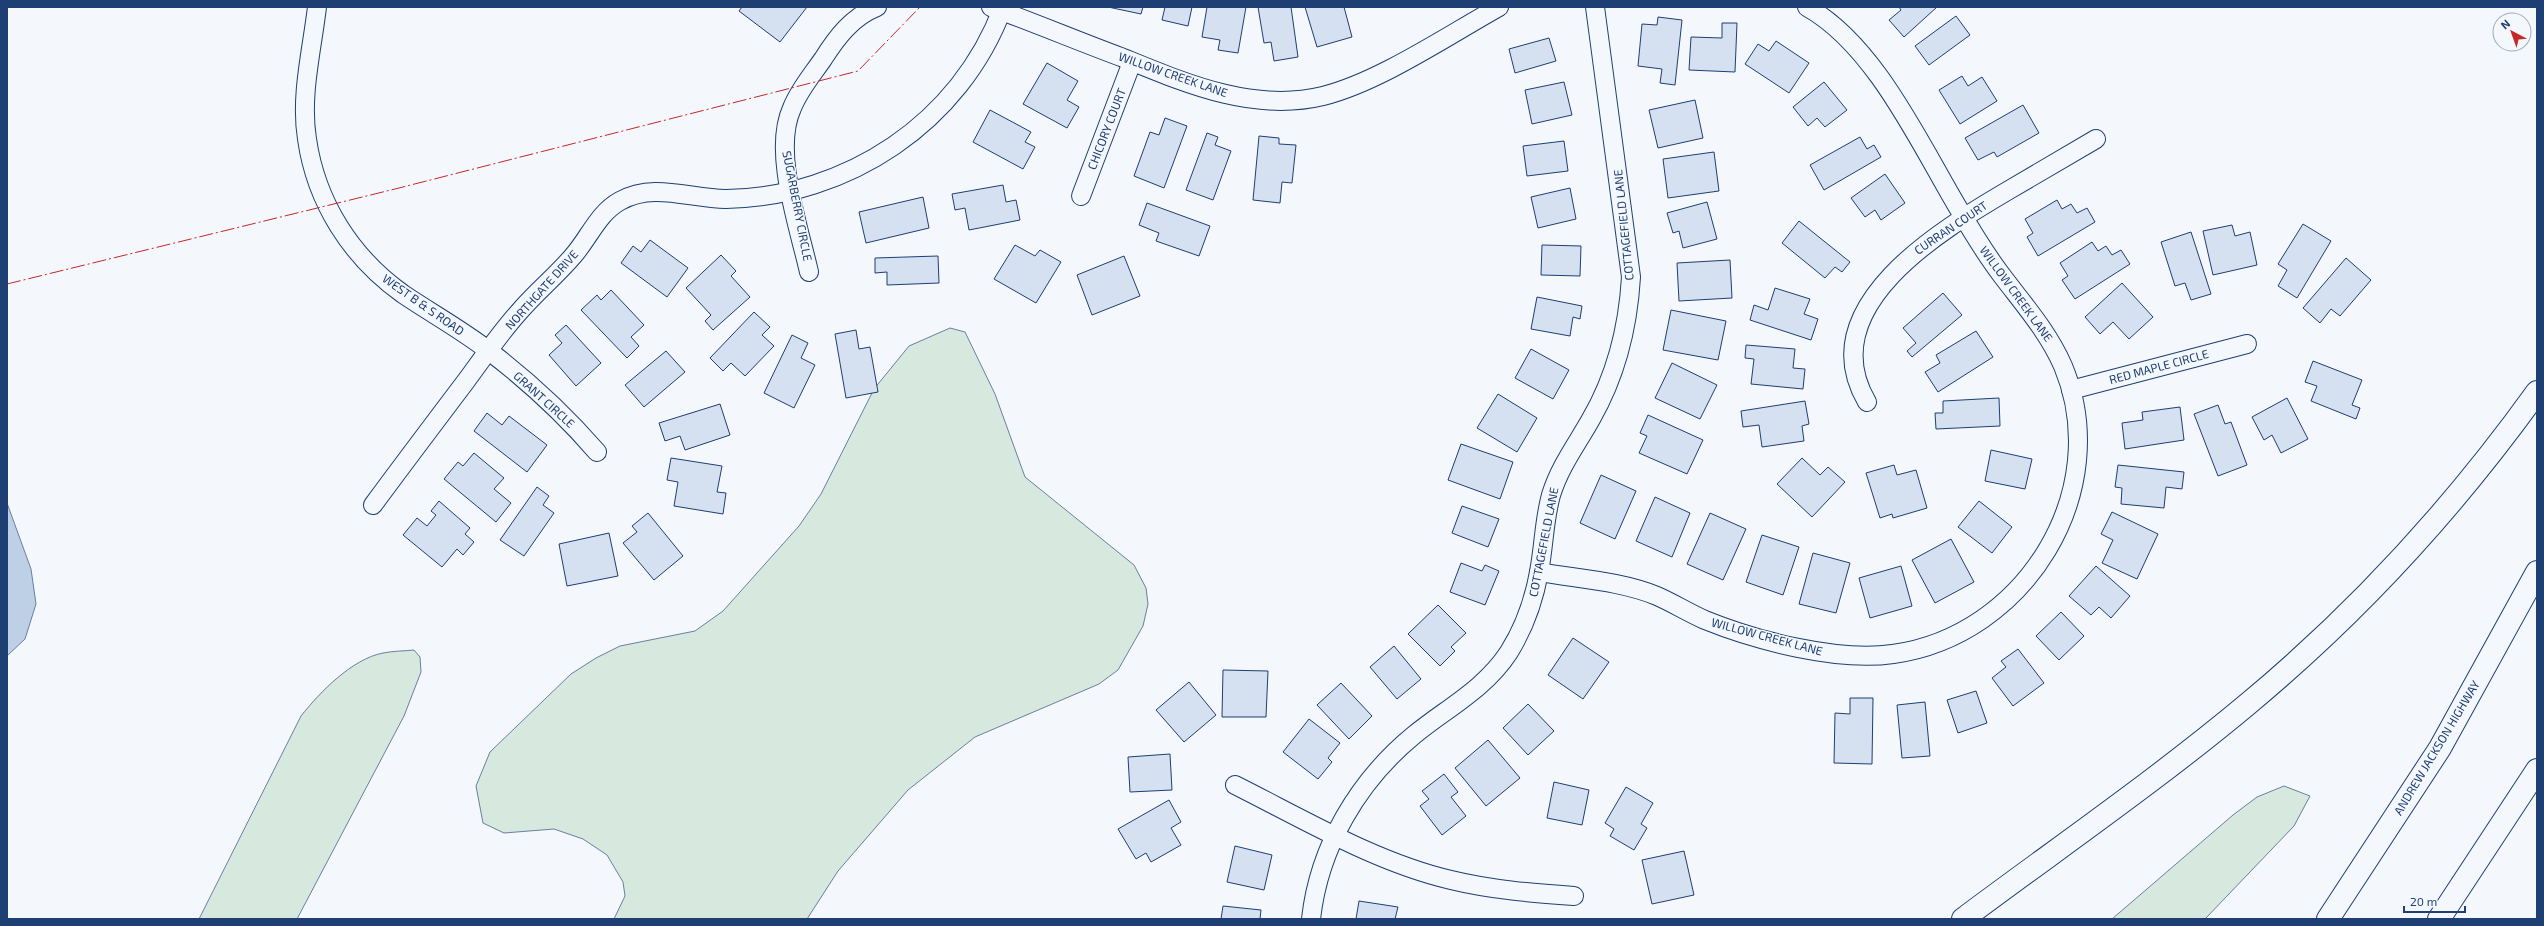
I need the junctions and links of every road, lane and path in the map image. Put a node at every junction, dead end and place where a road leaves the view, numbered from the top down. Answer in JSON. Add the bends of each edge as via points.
{"nodes":[{"id":1,"x":317,"y":7,"type":"edge"},
{"id":2,"x":877,"y":7,"type":"edge"},
{"id":3,"x":1498,"y":7,"type":"edge"},
{"id":4,"x":1596,"y":7,"type":"edge"},
{"id":5,"x":1807,"y":7,"type":"edge"},
{"id":6,"x":998,"y":8,"type":"edge"},
{"id":7,"x":1132,"y":62,"type":"junction"},
{"id":8,"x":2096,"y":139,"type":"dead end"},
{"id":9,"x":791,"y":191,"type":"junction"},
{"id":10,"x":1081,"y":196,"type":"dead end"},
{"id":11,"x":1964,"y":217,"type":"junction"},
{"id":12,"x":810,"y":272,"type":"dead end"},
{"id":13,"x":2247,"y":344,"type":"dead end"},
{"id":14,"x":489,"y":351,"type":"junction"},
{"id":15,"x":2072,"y":390,"type":"junction"},
{"id":16,"x":2537,"y":392,"type":"edge"},
{"id":17,"x":1867,"y":402,"type":"dead end"},
{"id":18,"x":597,"y":452,"type":"dead end"},
{"id":19,"x":373,"y":505,"type":"dead end"},
{"id":20,"x":1539,"y":572,"type":"junction"},
{"id":21,"x":2537,"y":572,"type":"edge"},
{"id":22,"x":2537,"y":770,"type":"edge"},
{"id":23,"x":1235,"y":785,"type":"dead end"},
{"id":24,"x":1334,"y":834,"type":"junction"},
{"id":25,"x":1574,"y":896,"type":"dead end"},
{"id":26,"x":1311,"y":919,"type":"edge"},
{"id":27,"x":1963,"y":919,"type":"edge"},
{"id":28,"x":2328,"y":919,"type":"edge"},
{"id":29,"x":2439,"y":919,"type":"edge"}],
"edges":[{"from":1,"to":14,"type":"street","name":"WEST B & S ROAD","via":[[306,98],[307,138],[313,171],[330,214],[353,247],[376,272],[402,293]]},
{"from":2,"to":9,"type":"street","name":"SUGARBERRY CIRCLE","via":[[850,23],[837,38],[791,108],[785,131]]},
{"from":3,"to":7,"type":"street","name":"WILLOW CREEK LANE","via":[[1378,74],[1323,96],[1266,101],[1235,97],[1206,90]]},
{"from":4,"to":20,"type":"street","name":"COTTAGEFIELD LANE","via":[[1631,277],[1629,310],[1615,368],[1591,420],[1560,472],[1551,495]]},
{"from":5,"to":11,"type":"street","name":"WILLOW CREEK LANE","via":[[1842,31],[1876,73]]},
{"from":6,"to":7,"type":"street","name":"WILLOW CREEK LANE"},
{"from":6,"to":9,"type":"street","name":"NORTHGATE DRIVE","via":[[985,45],[967,73],[947,100],[923,124],[898,144],[845,174],[818,185]]},
{"from":7,"to":10,"type":"street","name":"CHICORY COURT"},
{"from":8,"to":11,"type":"street","name":"CURRAN COURT"},
{"from":9,"to":12,"type":"street","name":"SUGARBERRY CIRCLE"},
{"from":9,"to":14,"type":"street","name":"NORTHGATE DRIVE","via":[[724,199],[658,191],[620,201],[606,212],[578,251],[518,313]]},
{"from":11,"to":15,"type":"street","name":"WILLOW CREEK LANE","via":[[1987,256],[2051,342]]},
{"from":11,"to":17,"type":"street","name":"CURRAN COURT","via":[[1936,235],[1906,261],[1876,295],[1864,316],[1855,338],[1852,358],[1853,373]]},
{"from":13,"to":15,"type":"street","name":"RED MAPLE CIRCLE"},
{"from":14,"to":18,"type":"street","name":"GRANT CIRCLE","via":[[563,416]]},
{"from":14,"to":19,"type":"street","name":"NORTHGATE DRIVE"},
{"from":15,"to":20,"type":"street","name":"WILLOW CREEK LANE","via":[[2076,412],[2075,470],[2069,498],[2046,554],[2029,578],[1983,621],[1955,637],[1892,654],[1836,654],[1806,650],[1729,629],[1637,590]]},
{"from":16,"to":27,"type":"highway","via":[[2474,474],[2432,522],[2355,605],[2307,651],[2208,736]]},
{"from":20,"to":24,"type":"street","name":"COTTAGEFIELD LANE","via":[[1532,602],[1508,653],[1470,695],[1414,735],[1391,756],[1357,798]]},
{"from":21,"to":28,"type":"highway","name":"ANDREW JACKSON HIGHWAY","via":[[2440,748]]},
{"from":22,"to":29,"type":"highway"},
{"from":23,"to":24,"type":"street"},
{"from":24,"to":25,"type":"street","via":[[1391,860],[1451,880],[1524,892]]},
{"from":24,"to":26,"type":"street","name":"COTTAGEFIELD LANE","via":[[1319,876]]}]}
